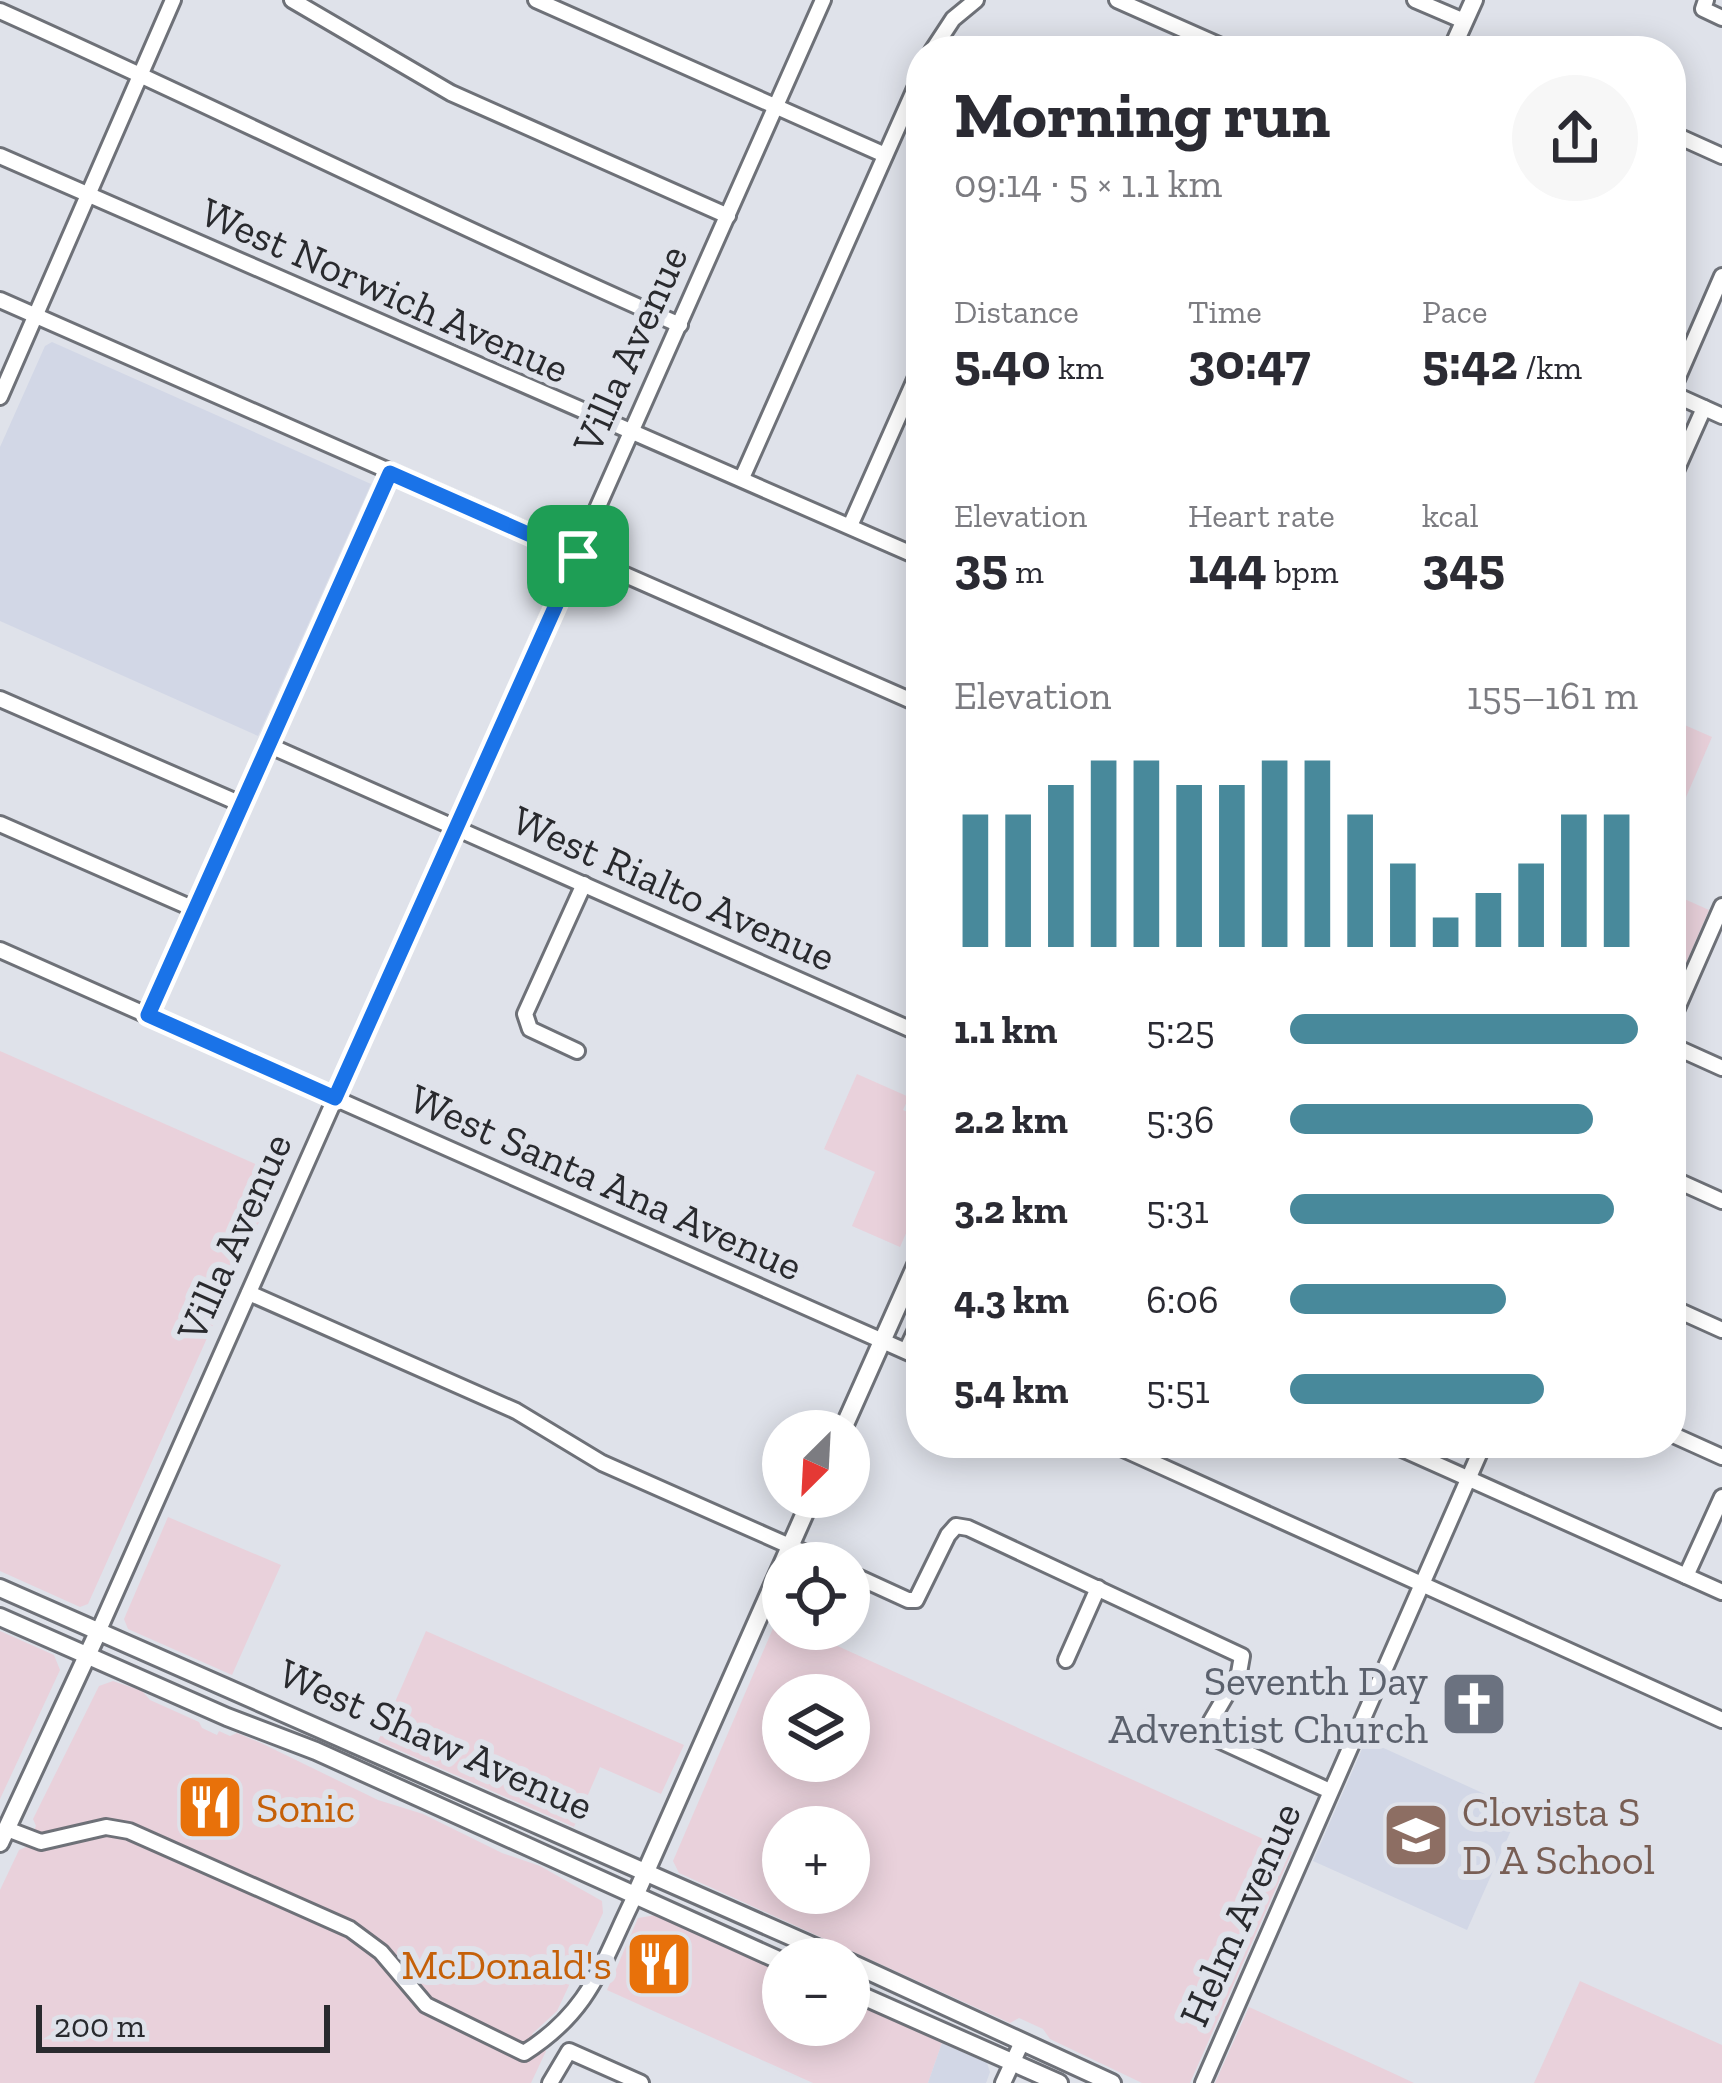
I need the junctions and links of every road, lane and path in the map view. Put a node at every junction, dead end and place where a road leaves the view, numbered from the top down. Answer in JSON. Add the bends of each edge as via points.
{"nodes":[{"id":1,"x":173,"y":0,"type":"edge"},
{"id":2,"x":292,"y":0,"type":"edge"},
{"id":3,"x":536,"y":0,"type":"edge"},
{"id":4,"x":824,"y":0,"type":"edge"},
{"id":5,"x":976,"y":0,"type":"edge"},
{"id":6,"x":1117,"y":0,"type":"edge"},
{"id":7,"x":1415,"y":0,"type":"edge"},
{"id":8,"x":1474,"y":0,"type":"edge"},
{"id":9,"x":1705,"y":4,"type":"edge"},
{"id":10,"x":0,"y":11,"type":"edge"},
{"id":11,"x":1722,"y":18,"type":"edge"},
{"id":12,"x":1464,"y":21,"type":"junction"},
{"id":13,"x":942,"y":36,"type":"edge"},
{"id":14,"x":1198,"y":36,"type":"edge"},
{"id":15,"x":1458,"y":36,"type":"edge"},
{"id":16,"x":142,"y":74,"type":"junction"},
{"id":17,"x":776,"y":106,"type":"junction"},
{"id":18,"x":906,"y":108,"type":"edge"},
{"id":19,"x":1686,"y":139,"type":"edge"},
{"id":20,"x":885,"y":155,"type":"junction"},
{"id":21,"x":1722,"y":155,"type":"edge"},
{"id":22,"x":0,"y":156,"type":"edge"},
{"id":23,"x":87,"y":195,"type":"junction"},
{"id":24,"x":728,"y":216,"type":"junction"},
{"id":25,"x":1722,"y":276,"type":"edge"},
{"id":26,"x":0,"y":300,"type":"edge"},
{"id":27,"x":36,"y":316,"type":"junction"},
{"id":28,"x":680,"y":325,"type":"junction"},
{"id":29,"x":1686,"y":359,"type":"edge"},
{"id":30,"x":0,"y":398,"type":"edge"},
{"id":31,"x":906,"y":399,"type":"edge"},
{"id":32,"x":1686,"y":400,"type":"edge"},
{"id":33,"x":1704,"y":408,"type":"junction"},
{"id":34,"x":1722,"y":416,"type":"edge"},
{"id":35,"x":633,"y":435,"type":"junction"},
{"id":36,"x":1686,"y":448,"type":"edge"},
{"id":37,"x":390,"y":473,"type":"junction"},
{"id":38,"x":742,"y":478,"type":"junction"},
{"id":39,"x":850,"y":526,"type":"junction"},
{"id":40,"x":906,"y":551,"type":"edge"},
{"id":41,"x":578,"y":556,"type":"junction"},
{"id":42,"x":0,"y":699,"type":"edge"},
{"id":43,"x":906,"y":699,"type":"edge"},
{"id":44,"x":268,"y":745,"type":"junction"},
{"id":45,"x":241,"y":804,"type":"junction"},
{"id":46,"x":0,"y":824,"type":"edge"},
{"id":47,"x":457,"y":828,"type":"junction"},
{"id":48,"x":584,"y":884,"type":"junction"},
{"id":49,"x":1722,"y":906,"type":"edge"},
{"id":50,"x":194,"y":909,"type":"junction"},
{"id":51,"x":1718,"y":929,"type":"edge"},
{"id":52,"x":0,"y":950,"type":"edge"},
{"id":53,"x":1686,"y":992,"type":"edge"},
{"id":54,"x":148,"y":1015,"type":"junction"},
{"id":55,"x":906,"y":1027,"type":"edge"},
{"id":56,"x":577,"y":1052,"type":"dead end"},
{"id":57,"x":1686,"y":1052,"type":"edge"},
{"id":58,"x":1722,"y":1068,"type":"edge"},
{"id":59,"x":335,"y":1098,"type":"junction"},
{"id":60,"x":1686,"y":1185,"type":"edge"},
{"id":61,"x":1722,"y":1201,"type":"edge"},
{"id":62,"x":906,"y":1288,"type":"edge"},
{"id":63,"x":249,"y":1294,"type":"junction"},
{"id":64,"x":1686,"y":1314,"type":"edge"},
{"id":65,"x":1722,"y":1330,"type":"edge"},
{"id":66,"x":883,"y":1341,"type":"junction"},
{"id":67,"x":906,"y":1351,"type":"edge"},
{"id":68,"x":852,"y":1410,"type":"edge"},
{"id":69,"x":1686,"y":1441,"type":"edge"},
{"id":70,"x":1722,"y":1457,"type":"edge"},
{"id":71,"x":1142,"y":1458,"type":"edge"},
{"id":72,"x":1421,"y":1458,"type":"edge"},
{"id":73,"x":1477,"y":1458,"type":"edge"},
{"id":74,"x":1468,"y":1479,"type":"junction"},
{"id":75,"x":1722,"y":1497,"type":"edge"},
{"id":76,"x":781,"y":1542,"type":"edge"},
{"id":77,"x":1686,"y":1576,"type":"junction"},
{"id":78,"x":870,"y":1583,"type":"edge"},
{"id":79,"x":1424,"y":1585,"type":"junction"},
{"id":80,"x":0,"y":1588,"type":"edge"},
{"id":81,"x":1099,"y":1588,"type":"junction"},
{"id":82,"x":1722,"y":1592,"type":"edge"},
{"id":83,"x":762,"y":1609,"type":"edge"},
{"id":84,"x":0,"y":1617,"type":"edge"},
{"id":85,"x":99,"y":1630,"type":"junction"},
{"id":86,"x":86,"y":1655,"type":"junction"},
{"id":87,"x":1066,"y":1660,"type":"dead end"},
{"id":88,"x":1722,"y":1720,"type":"edge"},
{"id":89,"x":362,"y":1772,"type":"junction"},
{"id":90,"x":1330,"y":1791,"type":"junction"},
{"id":91,"x":464,"y":1793,"type":"junction"},
{"id":92,"x":3,"y":1836,"type":"edge"},
{"id":93,"x":647,"y":1870,"type":"junction"},
{"id":94,"x":635,"y":1895,"type":"junction"},
{"id":95,"x":795,"y":1938,"type":"edge"},
{"id":96,"x":762,"y":1952,"type":"edge"},
{"id":97,"x":870,"y":1972,"type":"edge"},
{"id":98,"x":870,"y":1999,"type":"edge"},
{"id":99,"x":1022,"y":2042,"type":"junction"},
{"id":100,"x":1012,"y":2062,"type":"junction"},
{"id":101,"x":550,"y":2083,"type":"edge"},
{"id":102,"x":641,"y":2083,"type":"edge"},
{"id":103,"x":1003,"y":2083,"type":"edge"},
{"id":104,"x":1059,"y":2083,"type":"edge"},
{"id":105,"x":1112,"y":2083,"type":"edge"},
{"id":106,"x":1203,"y":2083,"type":"edge"}],
"edges":[{"from":1,"to":16,"type":"street"},
{"from":2,"to":24,"type":"street","via":[[451,93]]},
{"from":3,"to":17,"type":"street"},
{"from":4,"to":17,"type":"street","name":"Villa Avenue"},
{"from":5,"to":13,"type":"street"},
{"from":6,"to":14,"type":"street"},
{"from":7,"to":12,"type":"street"},
{"from":8,"to":12,"type":"main road"},
{"from":9,"to":11,"type":"street"},
{"from":10,"to":16,"type":"street"},
{"from":12,"to":15,"type":"main road"},
{"from":16,"to":23,"type":"street"},
{"from":16,"to":28,"type":"street"},
{"from":17,"to":20,"type":"street"},
{"from":17,"to":24,"type":"street","name":"Villa Avenue"},
{"from":18,"to":20,"type":"street"},
{"from":19,"to":21,"type":"street"},
{"from":20,"to":38,"type":"street"},
{"from":22,"to":23,"type":"street","name":"West Norwich Avenue"},
{"from":23,"to":27,"type":"street"},
{"from":23,"to":35,"type":"street","name":"West Norwich Avenue"},
{"from":24,"to":28,"type":"street","name":"Villa Avenue"},
{"from":25,"to":29,"type":"street"},
{"from":26,"to":27,"type":"street"},
{"from":27,"to":30,"type":"street"},
{"from":27,"to":37,"type":"street"},
{"from":28,"to":35,"type":"street","name":"Villa Avenue"},
{"from":31,"to":39,"type":"street"},
{"from":32,"to":33,"type":"street"},
{"from":33,"to":34,"type":"street"},
{"from":33,"to":36,"type":"street"},
{"from":35,"to":38,"type":"street","name":"West Norwich Avenue"},
{"from":35,"to":41,"type":"street","name":"Villa Avenue"},
{"from":37,"to":41,"type":"street"},
{"from":37,"to":44,"type":"street"},
{"from":38,"to":39,"type":"street","name":"West Norwich Avenue"},
{"from":39,"to":40,"type":"street","name":"West Norwich Avenue"},
{"from":41,"to":43,"type":"street"},
{"from":41,"to":47,"type":"street","name":"Villa Avenue"},
{"from":42,"to":45,"type":"street"},
{"from":44,"to":45,"type":"street"},
{"from":44,"to":47,"type":"street","name":"West Rialto Avenue"},
{"from":45,"to":50,"type":"street"},
{"from":46,"to":50,"type":"street"},
{"from":47,"to":48,"type":"street","name":"West Rialto Avenue"},
{"from":47,"to":59,"type":"street","name":"Villa Avenue"},
{"from":48,"to":55,"type":"street","name":"West Rialto Avenue"},
{"from":48,"to":56,"type":"street","via":[[525,1014],[530,1029]]},
{"from":49,"to":51,"type":"street"},
{"from":50,"to":54,"type":"street"},
{"from":51,"to":53,"type":"street"},
{"from":52,"to":54,"type":"street","name":"West Santa Ana Avenue"},
{"from":54,"to":59,"type":"street","name":"West Santa Ana Avenue"},
{"from":57,"to":58,"type":"street"},
{"from":59,"to":63,"type":"street","name":"Villa Avenue"},
{"from":59,"to":66,"type":"street","name":"West Santa Ana Avenue"},
{"from":60,"to":61,"type":"street"},
{"from":62,"to":66,"type":"main road"},
{"from":63,"to":76,"type":"street","via":[[530,1417],[602,1463]]},
{"from":63,"to":85,"type":"street","name":"Villa Avenue"},
{"from":64,"to":65,"type":"street"},
{"from":66,"to":67,"type":"street","name":"West Santa Ana Avenue"},
{"from":66,"to":68,"type":"main road"},
{"from":69,"to":70,"type":"street"},
{"from":71,"to":79,"type":"street"},
{"from":72,"to":74,"type":"street"},
{"from":73,"to":74,"type":"street","name":"Helm Avenue"},
{"from":74,"to":77,"type":"street"},
{"from":74,"to":79,"type":"street","name":"Helm Avenue"},
{"from":75,"to":77,"type":"street"},
{"from":77,"to":82,"type":"street"},
{"from":78,"to":81,"type":"street","via":[[916,1600],[956,1526]]},
{"from":79,"to":88,"type":"street"},
{"from":79,"to":90,"type":"street","name":"Helm Avenue"},
{"from":80,"to":85,"type":"main road","name":"West Shaw Avenue"},
{"from":81,"to":87,"type":"street"},
{"from":81,"to":90,"type":"street","via":[[1242,1656],[1211,1720],[1214,1738]]},
{"from":83,"to":93,"type":"main road"},
{"from":84,"to":86,"type":"main road","name":"West Shaw Avenue"},
{"from":85,"to":86,"type":"main road","name":"Villa Avenue"},
{"from":85,"to":91,"type":"main road","name":"West Shaw Avenue"},
{"from":86,"to":89,"type":"main road","name":"West Shaw Avenue"},
{"from":86,"to":92,"type":"main road","name":"Villa Avenue"},
{"from":89,"to":91,"type":"main road","via":[[381,1767],[449,1797]]},
{"from":89,"to":94,"type":"main road","name":"West Shaw Avenue"},
{"from":90,"to":106,"type":"street","name":"Helm Avenue"},
{"from":91,"to":93,"type":"main road","name":"West Shaw Avenue"},
{"from":92,"to":94,"type":"street","via":[[41,1842],[106,1826],[129,1831],[350,1929],[426,2005],[524,2053],[584,2001]]},
{"from":93,"to":94,"type":"main road"},
{"from":93,"to":95,"type":"main road","name":"West Shaw Avenue"},
{"from":94,"to":96,"type":"main road","name":"West Shaw Avenue"},
{"from":97,"to":99,"type":"main road","name":"West Shaw Avenue"},
{"from":98,"to":100,"type":"main road"},
{"from":99,"to":100,"type":"street"},
{"from":99,"to":105,"type":"main road","name":"West Shaw Avenue"},
{"from":100,"to":103,"type":"street"},
{"from":100,"to":104,"type":"main road"},
{"from":101,"to":102,"type":"street","via":[[569,2051]]}]}
